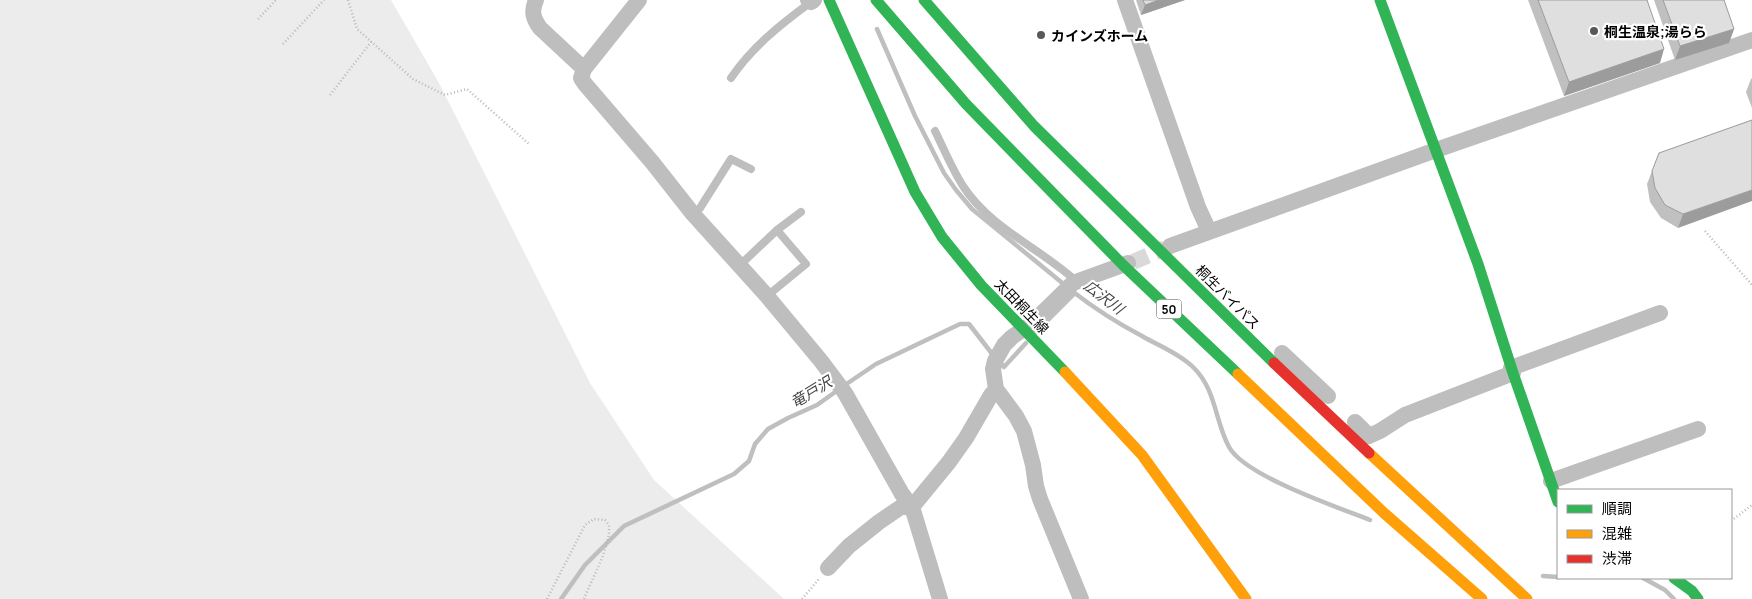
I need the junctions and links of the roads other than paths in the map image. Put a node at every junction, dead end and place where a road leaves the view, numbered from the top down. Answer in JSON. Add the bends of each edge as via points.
{"nodes":[{"id":1,"x":536,"y":0,"type":"edge"},
{"id":2,"x":639,"y":0,"type":"edge"},
{"id":3,"x":829,"y":0,"type":"edge"},
{"id":4,"x":876,"y":0,"type":"edge"},
{"id":5,"x":924,"y":0,"type":"edge"},
{"id":6,"x":937,"y":0,"type":"edge"},
{"id":7,"x":1125,"y":0,"type":"edge"},
{"id":8,"x":1380,"y":0,"type":"edge"},
{"id":9,"x":811,"y":1,"type":"edge"},
{"id":10,"x":1752,"y":40,"type":"edge"},
{"id":11,"x":584,"y":70,"type":"junction"},
{"id":12,"x":731,"y":78,"type":"dead end"},
{"id":13,"x":935,"y":131,"type":"dead end"},
{"id":14,"x":1436,"y":150,"type":"junction"},
{"id":15,"x":751,"y":169,"type":"dead end"},
{"id":16,"x":801,"y":212,"type":"dead end"},
{"id":17,"x":693,"y":214,"type":"junction"},
{"id":18,"x":777,"y":230,"type":"junction"},
{"id":19,"x":1209,"y":231,"type":"junction"},
{"id":20,"x":1170,"y":246,"type":"junction"},
{"id":21,"x":1132,"y":261,"type":"junction"},
{"id":22,"x":740,"y":265,"type":"junction"},
{"id":23,"x":1071,"y":285,"type":"junction"},
{"id":24,"x":767,"y":296,"type":"junction"},
{"id":25,"x":1660,"y":313,"type":"dead end"},
{"id":26,"x":1023,"y":329,"type":"junction"},
{"id":27,"x":1512,"y":370,"type":"junction"},
{"id":28,"x":996,"y":389,"type":"junction"},
{"id":29,"x":1698,"y":429,"type":"dead end"},
{"id":30,"x":1392,"y":459,"type":"dead end"},
{"id":31,"x":1551,"y":481,"type":"junction"},
{"id":32,"x":1557,"y":499,"type":"edge"},
{"id":33,"x":912,"y":507,"type":"junction"},
{"id":34,"x":828,"y":568,"type":"road end"},
{"id":35,"x":1468,"y":572,"type":"dead end"},
{"id":36,"x":1675,"y":579,"type":"edge"},
{"id":37,"x":1486,"y":596,"type":"edge"},
{"id":38,"x":1524,"y":596,"type":"edge"},
{"id":39,"x":940,"y":599,"type":"edge"},
{"id":40,"x":1081,"y":599,"type":"edge"},
{"id":41,"x":1246,"y":599,"type":"edge"},
{"id":42,"x":1698,"y":599,"type":"edge"}],
"edges":[{"from":1,"to":11,"type":"street","via":[[534,20]]},
{"from":2,"to":11,"type":"street"},
{"from":3,"to":26,"type":"main road","name":"太田桐生線","via":[[908,176],[934,225],[981,285]]},
{"from":4,"to":21,"type":"main road","number":"50","via":[[966,104],[1049,187]]},
{"from":5,"to":38,"type":"main road","name":"桐生バイパス","number":"50","via":[[1034,126],[1296,385]]},
{"from":6,"to":20,"type":"street","via":[[1070,146]]},
{"from":7,"to":19,"type":"street"},
{"from":8,"to":14,"type":"main road"},
{"from":9,"to":12,"type":"lane","via":[[761,42]]},
{"from":10,"to":14,"type":"street"},
{"from":11,"to":17,"type":"street","via":[[581,78],[584,84]]},
{"from":13,"to":23,"type":"lane","via":[[963,186],[978,204]]},
{"from":14,"to":19,"type":"street"},
{"from":14,"to":27,"type":"main road"},
{"from":15,"to":17,"type":"lane","via":[[731,159]]},
{"from":16,"to":18,"type":"lane"},
{"from":17,"to":22,"type":"street"},
{"from":18,"to":22,"type":"lane"},
{"from":18,"to":24,"type":"lane","via":[[806,264]]},
{"from":19,"to":20,"type":"street"},
{"from":20,"to":27,"type":"street","via":[[1375,442],[1380,431],[1405,415]]},
{"from":21,"to":23,"type":"street"},
{"from":21,"to":37,"type":"main road","number":"50","via":[[1384,513]]},
{"from":22,"to":24,"type":"street"},
{"from":23,"to":26,"type":"street"},
{"from":24,"to":33,"type":"street","via":[[845,393]]},
{"from":25,"to":27,"type":"street"},
{"from":26,"to":28,"type":"street","via":[[998,353],[993,370]]},
{"from":26,"to":41,"type":"main road","name":"太田桐生線","via":[[1142,455]]},
{"from":27,"to":31,"type":"main road"},
{"from":28,"to":33,"type":"street","via":[[955,454]]},
{"from":28,"to":40,"type":"street","via":[[1024,431],[1040,499]]},
{"from":29,"to":31,"type":"street"},
{"from":30,"to":38,"type":"main road","number":"50","via":[[1472,535]]},
{"from":31,"to":32,"type":"main road"},
{"from":33,"to":34,"type":"street","via":[[901,508],[879,522]]},
{"from":33,"to":39,"type":"street"},
{"from":35,"to":37,"type":"main road","number":"50"},
{"from":36,"to":42,"type":"main road"}]}
